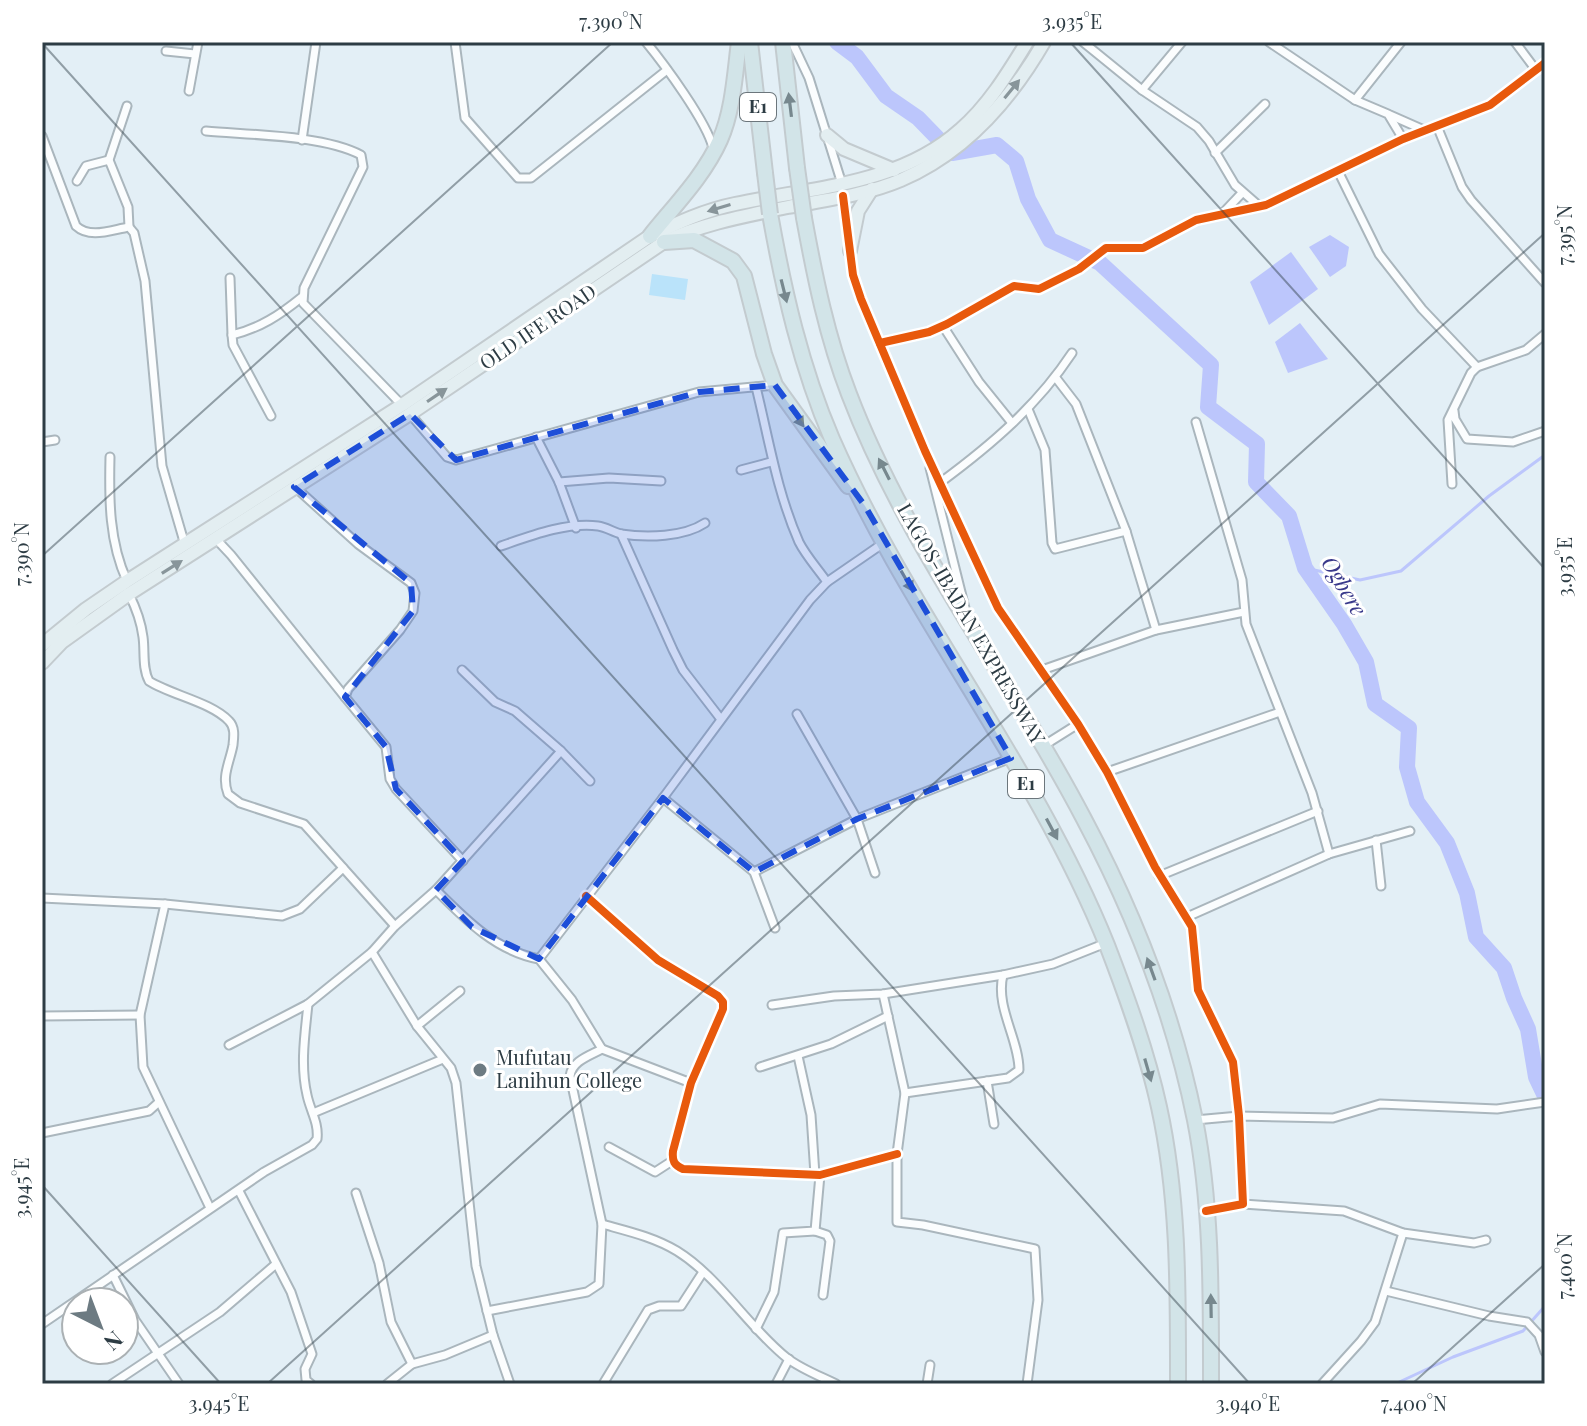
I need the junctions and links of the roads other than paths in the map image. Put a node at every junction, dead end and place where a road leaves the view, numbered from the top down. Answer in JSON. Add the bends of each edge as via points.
{"nodes":[{"id":1,"x":198,"y":42,"type":"edge"},
{"id":2,"x":316,"y":42,"type":"edge"},
{"id":3,"x":455,"y":42,"type":"edge"},
{"id":4,"x":646,"y":42,"type":"edge"},
{"id":5,"x":739,"y":42,"type":"edge"},
{"id":6,"x":750,"y":42,"type":"edge"},
{"id":7,"x":783,"y":42,"type":"edge"},
{"id":8,"x":792,"y":42,"type":"edge"},
{"id":9,"x":1027,"y":42,"type":"edge"},
{"id":10,"x":1044,"y":42,"type":"edge"},
{"id":11,"x":1083,"y":42,"type":"edge"},
{"id":12,"x":1182,"y":42,"type":"edge"},
{"id":13,"x":1269,"y":42,"type":"edge"},
{"id":14,"x":1401,"y":42,"type":"edge"},
{"id":15,"x":1515,"y":42,"type":"edge"},
{"id":16,"x":1279,"y":45,"type":"edge"},
{"id":17,"x":166,"y":51,"type":"dead end"},
{"id":18,"x":195,"y":54,"type":"junction"},
{"id":19,"x":1545,"y":63,"type":"edge"},
{"id":20,"x":667,"y":70,"type":"junction"},
{"id":21,"x":1536,"y":70,"type":"junction"},
{"id":22,"x":1142,"y":90,"type":"junction"},
{"id":23,"x":189,"y":91,"type":"dead end"},
{"id":24,"x":1355,"y":100,"type":"junction"},
{"id":25,"x":1265,"y":104,"type":"dead end"},
{"id":26,"x":127,"y":106,"type":"dead end"},
{"id":27,"x":1388,"y":114,"type":"junction"},
{"id":28,"x":1437,"y":126,"type":"junction"},
{"id":29,"x":1424,"y":130,"type":"junction"},
{"id":30,"x":206,"y":131,"type":"dead end"},
{"id":31,"x":827,"y":135,"type":"junction"},
{"id":32,"x":42,"y":136,"type":"edge"},
{"id":33,"x":961,"y":138,"type":"junction"},
{"id":34,"x":1403,"y":139,"type":"junction"},
{"id":35,"x":302,"y":140,"type":"junction"},
{"id":36,"x":713,"y":153,"type":"junction"},
{"id":37,"x":1215,"y":153,"type":"junction"},
{"id":38,"x":932,"y":157,"type":"junction"},
{"id":39,"x":109,"y":160,"type":"junction"},
{"id":40,"x":894,"y":170,"type":"junction"},
{"id":41,"x":1338,"y":171,"type":"junction"},
{"id":42,"x":77,"y":181,"type":"dead end"},
{"id":43,"x":872,"y":189,"type":"junction"},
{"id":44,"x":842,"y":190,"type":"junction"},
{"id":45,"x":1242,"y":193,"type":"junction"},
{"id":46,"x":1259,"y":206,"type":"junction"},
{"id":47,"x":1223,"y":214,"type":"junction"},
{"id":48,"x":129,"y":227,"type":"junction"},
{"id":49,"x":657,"y":239,"type":"junction"},
{"id":50,"x":850,"y":251,"type":"junction"},
{"id":51,"x":230,"y":278,"type":"dead end"},
{"id":52,"x":1545,"y":283,"type":"edge"},
{"id":53,"x":302,"y":297,"type":"junction"},
{"id":54,"x":943,"y":326,"type":"junction"},
{"id":55,"x":1545,"y":334,"type":"edge"},
{"id":56,"x":232,"y":335,"type":"junction"},
{"id":57,"x":880,"y":343,"type":"junction"},
{"id":58,"x":1072,"y":353,"type":"dead end"},
{"id":59,"x":1477,"y":367,"type":"junction"},
{"id":60,"x":1056,"y":378,"type":"junction"},
{"id":61,"x":775,"y":385,"type":"junction"},
{"id":62,"x":756,"y":387,"type":"junction"},
{"id":63,"x":406,"y":409,"type":"junction"},
{"id":64,"x":1028,"y":409,"type":"junction"},
{"id":65,"x":1454,"y":411,"type":"junction"},
{"id":66,"x":271,"y":416,"type":"dead end"},
{"id":67,"x":1196,"y":422,"type":"dead end"},
{"id":68,"x":1012,"y":423,"type":"junction"},
{"id":69,"x":380,"y":426,"type":"junction"},
{"id":70,"x":1545,"y":431,"type":"edge"},
{"id":71,"x":536,"y":437,"type":"junction"},
{"id":72,"x":55,"y":440,"type":"dead end"},
{"id":73,"x":42,"y":442,"type":"edge"},
{"id":74,"x":925,"y":451,"type":"junction"},
{"id":75,"x":110,"y":457,"type":"dead end"},
{"id":76,"x":771,"y":462,"type":"junction"},
{"id":77,"x":741,"y":470,"type":"dead end"},
{"id":78,"x":661,"y":481,"type":"dead end"},
{"id":79,"x":559,"y":482,"type":"junction"},
{"id":80,"x":941,"y":482,"type":"junction"},
{"id":81,"x":1452,"y":484,"type":"dead end"},
{"id":82,"x":294,"y":487,"type":"junction"},
{"id":83,"x":865,"y":506,"type":"junction"},
{"id":84,"x":705,"y":523,"type":"dead end"},
{"id":85,"x":576,"y":528,"type":"junction"},
{"id":86,"x":1126,"y":531,"type":"junction"},
{"id":87,"x":621,"y":534,"type":"junction"},
{"id":88,"x":216,"y":539,"type":"junction"},
{"id":89,"x":885,"y":542,"type":"junction"},
{"id":90,"x":185,"y":545,"type":"junction"},
{"id":91,"x":501,"y":546,"type":"dead end"},
{"id":92,"x":827,"y":582,"type":"junction"},
{"id":93,"x":128,"y":587,"type":"junction"},
{"id":94,"x":1244,"y":612,"type":"junction"},
{"id":95,"x":967,"y":621,"type":"junction"},
{"id":96,"x":1156,"y":630,"type":"junction"},
{"id":97,"x":42,"y":645,"type":"edge"},
{"id":98,"x":42,"y":663,"type":"edge"},
{"id":99,"x":462,"y":670,"type":"dead end"},
{"id":100,"x":1042,"y":670,"type":"junction"},
{"id":101,"x":345,"y":697,"type":"junction"},
{"id":102,"x":1280,"y":712,"type":"junction"},
{"id":103,"x":797,"y":714,"type":"dead end"},
{"id":104,"x":720,"y":718,"type":"junction"},
{"id":105,"x":1078,"y":724,"type":"junction"},
{"id":106,"x":1042,"y":746,"type":"junction"},
{"id":107,"x":561,"y":751,"type":"junction"},
{"id":108,"x":1011,"y":758,"type":"junction"},
{"id":109,"x":1107,"y":772,"type":"junction"},
{"id":110,"x":590,"y":781,"type":"dead end"},
{"id":111,"x":663,"y":798,"type":"junction"},
{"id":112,"x":1318,"y":811,"type":"junction"},
{"id":113,"x":857,"y":819,"type":"junction"},
{"id":114,"x":1410,"y":831,"type":"dead end"},
{"id":115,"x":1376,"y":840,"type":"junction"},
{"id":116,"x":1329,"y":854,"type":"junction"},
{"id":117,"x":463,"y":861,"type":"junction"},
{"id":118,"x":343,"y":868,"type":"junction"},
{"id":119,"x":754,"y":872,"type":"junction"},
{"id":120,"x":875,"y":873,"type":"dead end"},
{"id":121,"x":1159,"y":876,"type":"junction"},
{"id":122,"x":1381,"y":886,"type":"dead end"},
{"id":123,"x":436,"y":890,"type":"junction"},
{"id":124,"x":586,"y":896,"type":"junction"},
{"id":125,"x":42,"y":898,"type":"edge"},
{"id":126,"x":165,"y":904,"type":"junction"},
{"id":127,"x":1187,"y":917,"type":"junction"},
{"id":128,"x":395,"y":926,"type":"junction"},
{"id":129,"x":775,"y":928,"type":"dead end"},
{"id":130,"x":1106,"y":943,"type":"junction"},
{"id":131,"x":372,"y":952,"type":"junction"},
{"id":132,"x":539,"y":959,"type":"junction"},
{"id":133,"x":1003,"y":975,"type":"junction"},
{"id":134,"x":460,"y":991,"type":"dead end"},
{"id":135,"x":883,"y":994,"type":"junction"},
{"id":136,"x":308,"y":1004,"type":"junction"},
{"id":137,"x":772,"y":1005,"type":"dead end"},
{"id":138,"x":140,"y":1015,"type":"junction"},
{"id":139,"x":42,"y":1016,"type":"edge"},
{"id":140,"x":888,"y":1016,"type":"junction"},
{"id":141,"x":417,"y":1026,"type":"junction"},
{"id":142,"x":229,"y":1045,"type":"dead end"},
{"id":143,"x":602,"y":1049,"type":"junction"},
{"id":144,"x":798,"y":1056,"type":"junction"},
{"id":145,"x":443,"y":1059,"type":"junction"},
{"id":146,"x":760,"y":1067,"type":"dead end"},
{"id":147,"x":987,"y":1081,"type":"junction"},
{"id":148,"x":691,"y":1083,"type":"junction"},
{"id":149,"x":905,"y":1093,"type":"junction"},
{"id":150,"x":159,"y":1102,"type":"junction"},
{"id":151,"x":1542,"y":1102,"type":"edge"},
{"id":152,"x":313,"y":1113,"type":"junction"},
{"id":153,"x":1239,"y":1116,"type":"junction"},
{"id":154,"x":1195,"y":1120,"type":"junction"},
{"id":155,"x":994,"y":1124,"type":"dead end"},
{"id":156,"x":42,"y":1133,"type":"edge"},
{"id":157,"x":609,"y":1147,"type":"dead end"},
{"id":158,"x":897,"y":1154,"type":"junction"},
{"id":159,"x":672,"y":1161,"type":"junction"},
{"id":160,"x":818,"y":1175,"type":"junction"},
{"id":161,"x":239,"y":1191,"type":"junction"},
{"id":162,"x":356,"y":1193,"type":"dead end"},
{"id":163,"x":1243,"y":1204,"type":"junction"},
{"id":164,"x":210,"y":1208,"type":"junction"},
{"id":165,"x":1206,"y":1211,"type":"junction"},
{"id":166,"x":602,"y":1224,"type":"junction"},
{"id":167,"x":815,"y":1231,"type":"junction"},
{"id":168,"x":1403,"y":1233,"type":"junction"},
{"id":169,"x":1486,"y":1240,"type":"dead end"},
{"id":170,"x":276,"y":1264,"type":"junction"},
{"id":171,"x":703,"y":1272,"type":"junction"},
{"id":172,"x":113,"y":1275,"type":"junction"},
{"id":173,"x":1386,"y":1291,"type":"junction"},
{"id":174,"x":823,"y":1295,"type":"dead end"},
{"id":175,"x":487,"y":1311,"type":"junction"},
{"id":176,"x":42,"y":1324,"type":"edge"},
{"id":177,"x":756,"y":1329,"type":"junction"},
{"id":178,"x":493,"y":1335,"type":"junction"},
{"id":179,"x":1545,"y":1352,"type":"edge"},
{"id":180,"x":159,"y":1353,"type":"junction"},
{"id":181,"x":789,"y":1359,"type":"junction"},
{"id":182,"x":412,"y":1364,"type":"junction"},
{"id":183,"x":930,"y":1365,"type":"dead end"},
{"id":184,"x":112,"y":1384,"type":"edge"},
{"id":185,"x":179,"y":1384,"type":"edge"},
{"id":186,"x":311,"y":1384,"type":"edge"},
{"id":187,"x":387,"y":1384,"type":"edge"},
{"id":188,"x":510,"y":1384,"type":"edge"},
{"id":189,"x":603,"y":1384,"type":"edge"},
{"id":190,"x":776,"y":1384,"type":"edge"},
{"id":191,"x":836,"y":1384,"type":"edge"},
{"id":192,"x":927,"y":1384,"type":"edge"},
{"id":193,"x":1027,"y":1384,"type":"edge"},
{"id":194,"x":1178,"y":1384,"type":"edge"},
{"id":195,"x":1211,"y":1384,"type":"edge"},
{"id":196,"x":1322,"y":1384,"type":"edge"}],
"edges":[{"from":1,"to":18,"type":"street"},
{"from":2,"to":35,"type":"street"},
{"from":3,"to":20,"type":"street","via":[[465,118],[524,180]]},
{"from":4,"to":20,"type":"street"},
{"from":5,"to":36,"type":"highway","via":[[724,128]]},
{"from":6,"to":83,"type":"highway","name":"LAGOS-IBADAN EXPRESSWAY","number":"E1","one_way":true,"bridge":true,"via":[[782,281],[808,378]]},
{"from":95,"to":7,"type":"highway","name":"LAGOS-IBADAN EXPRESSWAY","number":"E1","one_way":true,"bridge":true,"via":[[897,496],[849,395],[823,313],[804,218]]},
{"from":8,"to":31,"type":"street"},
{"from":9,"to":33,"type":"main road","name":"OLD IFE ROAD"},
{"from":33,"to":10,"type":"main road","name":"OLD IFE ROAD","one_way":true,"via":[[1016,85]]},
{"from":11,"to":22,"type":"street"},
{"from":12,"to":22,"type":"street"},
{"from":13,"to":16,"type":"street"},
{"from":14,"to":24,"type":"street"},
{"from":15,"to":21,"type":"street"},
{"from":16,"to":24,"type":"street"},
{"from":17,"to":18,"type":"street"},
{"from":18,"to":23,"type":"street"},
{"from":19,"to":21,"type":"street"},
{"from":20,"to":36,"type":"street","via":[[709,135]]},
{"from":21,"to":28,"type":"street","via":[[1490,105]]},
{"from":22,"to":37,"type":"street","via":[[1197,127]]},
{"from":24,"to":27,"type":"street"},
{"from":25,"to":37,"type":"street"},
{"from":26,"to":39,"type":"street"},
{"from":27,"to":29,"type":"street"},
{"from":27,"to":34,"type":"street"},
{"from":28,"to":29,"type":"street"},
{"from":28,"to":52,"type":"street","via":[[1462,187]]},
{"from":29,"to":34,"type":"street"},
{"from":30,"to":35,"type":"street"},
{"from":31,"to":40,"type":"main road","via":[[844,149]]},
{"from":31,"to":44,"type":"street"},
{"from":32,"to":48,"type":"street","via":[[76,226],[93,233]]},
{"from":33,"to":38,"type":"main road","name":"OLD IFE ROAD"},
{"from":34,"to":41,"type":"street"},
{"from":35,"to":53,"type":"street","via":[[351,149],[364,162]]},
{"from":36,"to":49,"type":"highway"},
{"from":37,"to":45,"type":"street"},
{"from":38,"to":40,"type":"main road","name":"OLD IFE ROAD"},
{"from":38,"to":43,"type":"main road","name":"OLD IFE ROAD","via":[[899,181]]},
{"from":39,"to":42,"type":"street","via":[[86,166]]},
{"from":39,"to":48,"type":"street","via":[[128,207]]},
{"from":40,"to":44,"type":"main road","name":"OLD IFE ROAD"},
{"from":41,"to":46,"type":"street"},
{"from":41,"to":59,"type":"street","via":[[1379,254]]},
{"from":43,"to":44,"type":"main road","name":"OLD IFE ROAD"},
{"from":43,"to":50,"type":"main road","via":[[858,211]]},
{"from":44,"to":49,"type":"main road","name":"OLD IFE ROAD","via":[[733,204],[686,218]]},
{"from":44,"to":50,"type":"street"},
{"from":45,"to":46,"type":"street"},
{"from":45,"to":47,"type":"street"},
{"from":46,"to":47,"type":"street"},
{"from":47,"to":54,"type":"street","via":[[1196,220],[1143,248],[1106,248],[1039,289],[1014,286]]},
{"from":48,"to":90,"type":"street","via":[[145,281],[162,466]]},
{"from":49,"to":61,"type":"highway","via":[[694,240],[733,261],[744,276]]},
{"from":49,"to":63,"type":"main road","name":"OLD IFE ROAD"},
{"from":50,"to":57,"type":"street","via":[[853,275]]},
{"from":51,"to":56,"type":"street"},
{"from":53,"to":56,"type":"street","via":[[275,318]]},
{"from":53,"to":63,"type":"street","via":[[308,312]]},
{"from":54,"to":57,"type":"street"},
{"from":54,"to":68,"type":"street"},
{"from":55,"to":59,"type":"street","via":[[1526,350]]},
{"from":56,"to":66,"type":"street"},
{"from":57,"to":74,"type":"street"},
{"from":58,"to":60,"type":"street"},
{"from":59,"to":65,"type":"street"},
{"from":60,"to":64,"type":"street"},
{"from":60,"to":86,"type":"street","via":[[1076,404]]},
{"from":61,"to":62,"type":"street"},
{"from":61,"to":83,"type":"highway","one_way":true},
{"from":62,"to":71,"type":"street","via":[[699,392]]},
{"from":62,"to":76,"type":"street"},
{"from":63,"to":69,"type":"main road","name":"OLD IFE ROAD"},
{"from":63,"to":71,"type":"street","via":[[447,457],[456,460]]},
{"from":64,"to":68,"type":"street"},
{"from":64,"to":86,"type":"street","via":[[1045,450],[1055,549]]},
{"from":65,"to":70,"type":"street","via":[[1467,439],[1513,442]]},
{"from":65,"to":81,"type":"street","via":[[1447,429]]},
{"from":67,"to":94,"type":"street","via":[[1242,580]]},
{"from":68,"to":80,"type":"street","via":[[993,444]]},
{"from":69,"to":82,"type":"main road","name":"OLD IFE ROAD"},
{"from":69,"to":90,"type":"main road","name":"OLD IFE ROAD"},
{"from":71,"to":79,"type":"street"},
{"from":72,"to":73,"type":"street"},
{"from":74,"to":80,"type":"street"},
{"from":74,"to":95,"type":"street"},
{"from":75,"to":93,"type":"street","via":[[115,549]]},
{"from":76,"to":77,"type":"street"},
{"from":76,"to":92,"type":"street","via":[[800,543]]},
{"from":78,"to":79,"type":"street"},
{"from":79,"to":85,"type":"street"},
{"from":80,"to":100,"type":"street","via":[[998,608]]},
{"from":82,"to":88,"type":"main road","name":"OLD IFE ROAD"},
{"from":82,"to":101,"type":"street","via":[[411,583],[415,593],[413,611]]},
{"from":83,"to":89,"type":"highway","name":"LAGOS-IBADAN EXPRESSWAY","number":"E1"},
{"from":84,"to":87,"type":"street","via":[[691,532]]},
{"from":85,"to":87,"type":"street","via":[[598,526]]},
{"from":85,"to":91,"type":"street"},
{"from":86,"to":96,"type":"street"},
{"from":87,"to":104,"type":"street","via":[[683,670]]},
{"from":93,"to":88,"type":"main road","name":"OLD IFE ROAD","one_way":true},
{"from":88,"to":101,"type":"street"},
{"from":89,"to":92,"type":"street"},
{"from":89,"to":108,"type":"highway","name":"LAGOS-IBADAN EXPRESSWAY","number":"E1","one_way":true},
{"from":90,"to":93,"type":"main road","name":"OLD IFE ROAD"},
{"from":92,"to":104,"type":"street"},
{"from":93,"to":97,"type":"main road","name":"OLD IFE ROAD","via":[[86,609]]},
{"from":93,"to":98,"type":"main road","name":"OLD IFE ROAD"},
{"from":93,"to":118,"type":"street","via":[[143,634],[147,678],[212,710],[234,730],[224,778],[228,794],[304,824]]},
{"from":94,"to":96,"type":"street"},
{"from":94,"to":102,"type":"street"},
{"from":95,"to":106,"type":"highway","name":"LAGOS-IBADAN EXPRESSWAY","number":"E1"},
{"from":96,"to":100,"type":"street"},
{"from":99,"to":107,"type":"street"},
{"from":100,"to":105,"type":"street"},
{"from":101,"to":117,"type":"street","via":[[386,747],[396,789]]},
{"from":102,"to":109,"type":"street"},
{"from":102,"to":112,"type":"street"},
{"from":103,"to":113,"type":"street"},
{"from":104,"to":111,"type":"street"},
{"from":105,"to":106,"type":"street"},
{"from":105,"to":109,"type":"street"},
{"from":154,"to":106,"type":"highway","name":"LAGOS-IBADAN EXPRESSWAY","number":"E1","one_way":true,"via":[[1139,936],[1084,819]]},
{"from":107,"to":110,"type":"street"},
{"from":107,"to":117,"type":"street"},
{"from":108,"to":113,"type":"street"},
{"from":108,"to":130,"type":"highway","name":"LAGOS-IBADAN EXPRESSWAY","number":"E1","one_way":true,"via":[[1059,842]]},
{"from":109,"to":121,"type":"street"},
{"from":111,"to":119,"type":"street"},
{"from":111,"to":124,"type":"street"},
{"from":112,"to":116,"type":"street"},
{"from":112,"to":121,"type":"street"},
{"from":113,"to":119,"type":"street"},
{"from":113,"to":120,"type":"street"},
{"from":114,"to":115,"type":"street"},
{"from":115,"to":116,"type":"street"},
{"from":115,"to":122,"type":"street"},
{"from":116,"to":127,"type":"street"},
{"from":117,"to":123,"type":"street"},
{"from":118,"to":126,"type":"street","via":[[300,909],[282,916]]},
{"from":118,"to":128,"type":"street"},
{"from":119,"to":129,"type":"street"},
{"from":121,"to":127,"type":"street"},
{"from":123,"to":128,"type":"street"},
{"from":123,"to":132,"type":"street","via":[[472,927],[523,956]]},
{"from":124,"to":132,"type":"street"},
{"from":124,"to":148,"type":"street","via":[[658,960],[723,1002]]},
{"from":125,"to":126,"type":"street"},
{"from":126,"to":138,"type":"street"},
{"from":127,"to":153,"type":"street","via":[[1198,990],[1233,1062]]},
{"from":128,"to":131,"type":"street"},
{"from":130,"to":133,"type":"street","via":[[1053,964]]},
{"from":130,"to":194,"type":"highway","name":"LAGOS-IBADAN EXPRESSWAY","number":"E1","one_way":true,"via":[[1159,1105],[1177,1249]]},
{"from":131,"to":136,"type":"street"},
{"from":131,"to":141,"type":"street"},
{"from":132,"to":143,"type":"street"},
{"from":133,"to":135,"type":"street"},
{"from":133,"to":147,"type":"street","via":[[1019,1070]]},
{"from":134,"to":141,"type":"street"},
{"from":135,"to":137,"type":"street"},
{"from":135,"to":140,"type":"street"},
{"from":136,"to":142,"type":"street"},
{"from":136,"to":152,"type":"street","via":[[303,1049]]},
{"from":138,"to":139,"type":"street"},
{"from":138,"to":150,"type":"street","via":[[143,1067]]},
{"from":140,"to":144,"type":"street"},
{"from":140,"to":149,"type":"street"},
{"from":141,"to":145,"type":"street"},
{"from":143,"to":148,"type":"street"},
{"from":143,"to":166,"type":"street","via":[[575,1063],[570,1076]]},
{"from":144,"to":146,"type":"street"},
{"from":144,"to":160,"type":"street"},
{"from":145,"to":152,"type":"street"},
{"from":145,"to":175,"type":"street","via":[[456,1083],[476,1266]]},
{"from":147,"to":149,"type":"street"},
{"from":147,"to":155,"type":"street"},
{"from":148,"to":159,"type":"street"},
{"from":149,"to":158,"type":"street"},
{"from":150,"to":156,"type":"street","via":[[149,1111]]},
{"from":150,"to":164,"type":"street"},
{"from":151,"to":153,"type":"street","via":[[1497,1109],[1380,1104],[1333,1118]]},
{"from":152,"to":161,"type":"street","via":[[318,1132],[312,1145]]},
{"from":153,"to":154,"type":"street"},
{"from":153,"to":163,"type":"street"},
{"from":154,"to":165,"type":"highway","name":"LAGOS-IBADAN EXPRESSWAY","number":"E1"},
{"from":157,"to":159,"type":"street","via":[[655,1172]]},
{"from":158,"to":160,"type":"street"},
{"from":158,"to":193,"type":"street","via":[[897,1222],[1035,1249],[1038,1300]]},
{"from":159,"to":160,"type":"street","via":[[683,1169]]},
{"from":160,"to":167,"type":"street"},
{"from":161,"to":164,"type":"street"},
{"from":161,"to":170,"type":"street"},
{"from":162,"to":182,"type":"street","via":[[391,1322]]},
{"from":163,"to":165,"type":"street"},
{"from":163,"to":168,"type":"street","via":[[1344,1211]]},
{"from":164,"to":172,"type":"street"},
{"from":195,"to":165,"type":"highway","name":"LAGOS-IBADAN EXPRESSWAY","number":"E1","one_way":true},
{"from":166,"to":171,"type":"street","via":[[677,1251]]},
{"from":166,"to":175,"type":"street","via":[[601,1271],[594,1290]]},
{"from":167,"to":174,"type":"street","via":[[830,1241]]},
{"from":167,"to":177,"type":"street","via":[[783,1233],[774,1292]]},
{"from":168,"to":169,"type":"street"},
{"from":168,"to":173,"type":"street"},
{"from":170,"to":180,"type":"street","via":[[220,1312]]},
{"from":170,"to":186,"type":"street","via":[[310,1345],[305,1369]]},
{"from":171,"to":177,"type":"street"},
{"from":171,"to":189,"type":"street","via":[[681,1306],[648,1310]]},
{"from":172,"to":176,"type":"street"},
{"from":172,"to":180,"type":"street"},
{"from":173,"to":179,"type":"street","via":[[1527,1322]]},
{"from":173,"to":196,"type":"street","via":[[1368,1333]]},
{"from":175,"to":178,"type":"street"},
{"from":177,"to":181,"type":"street"},
{"from":178,"to":182,"type":"street"},
{"from":178,"to":188,"type":"street"},
{"from":180,"to":184,"type":"street"},
{"from":180,"to":185,"type":"street"},
{"from":181,"to":190,"type":"street"},
{"from":181,"to":191,"type":"street"},
{"from":182,"to":187,"type":"street"},
{"from":183,"to":192,"type":"street"}]}
